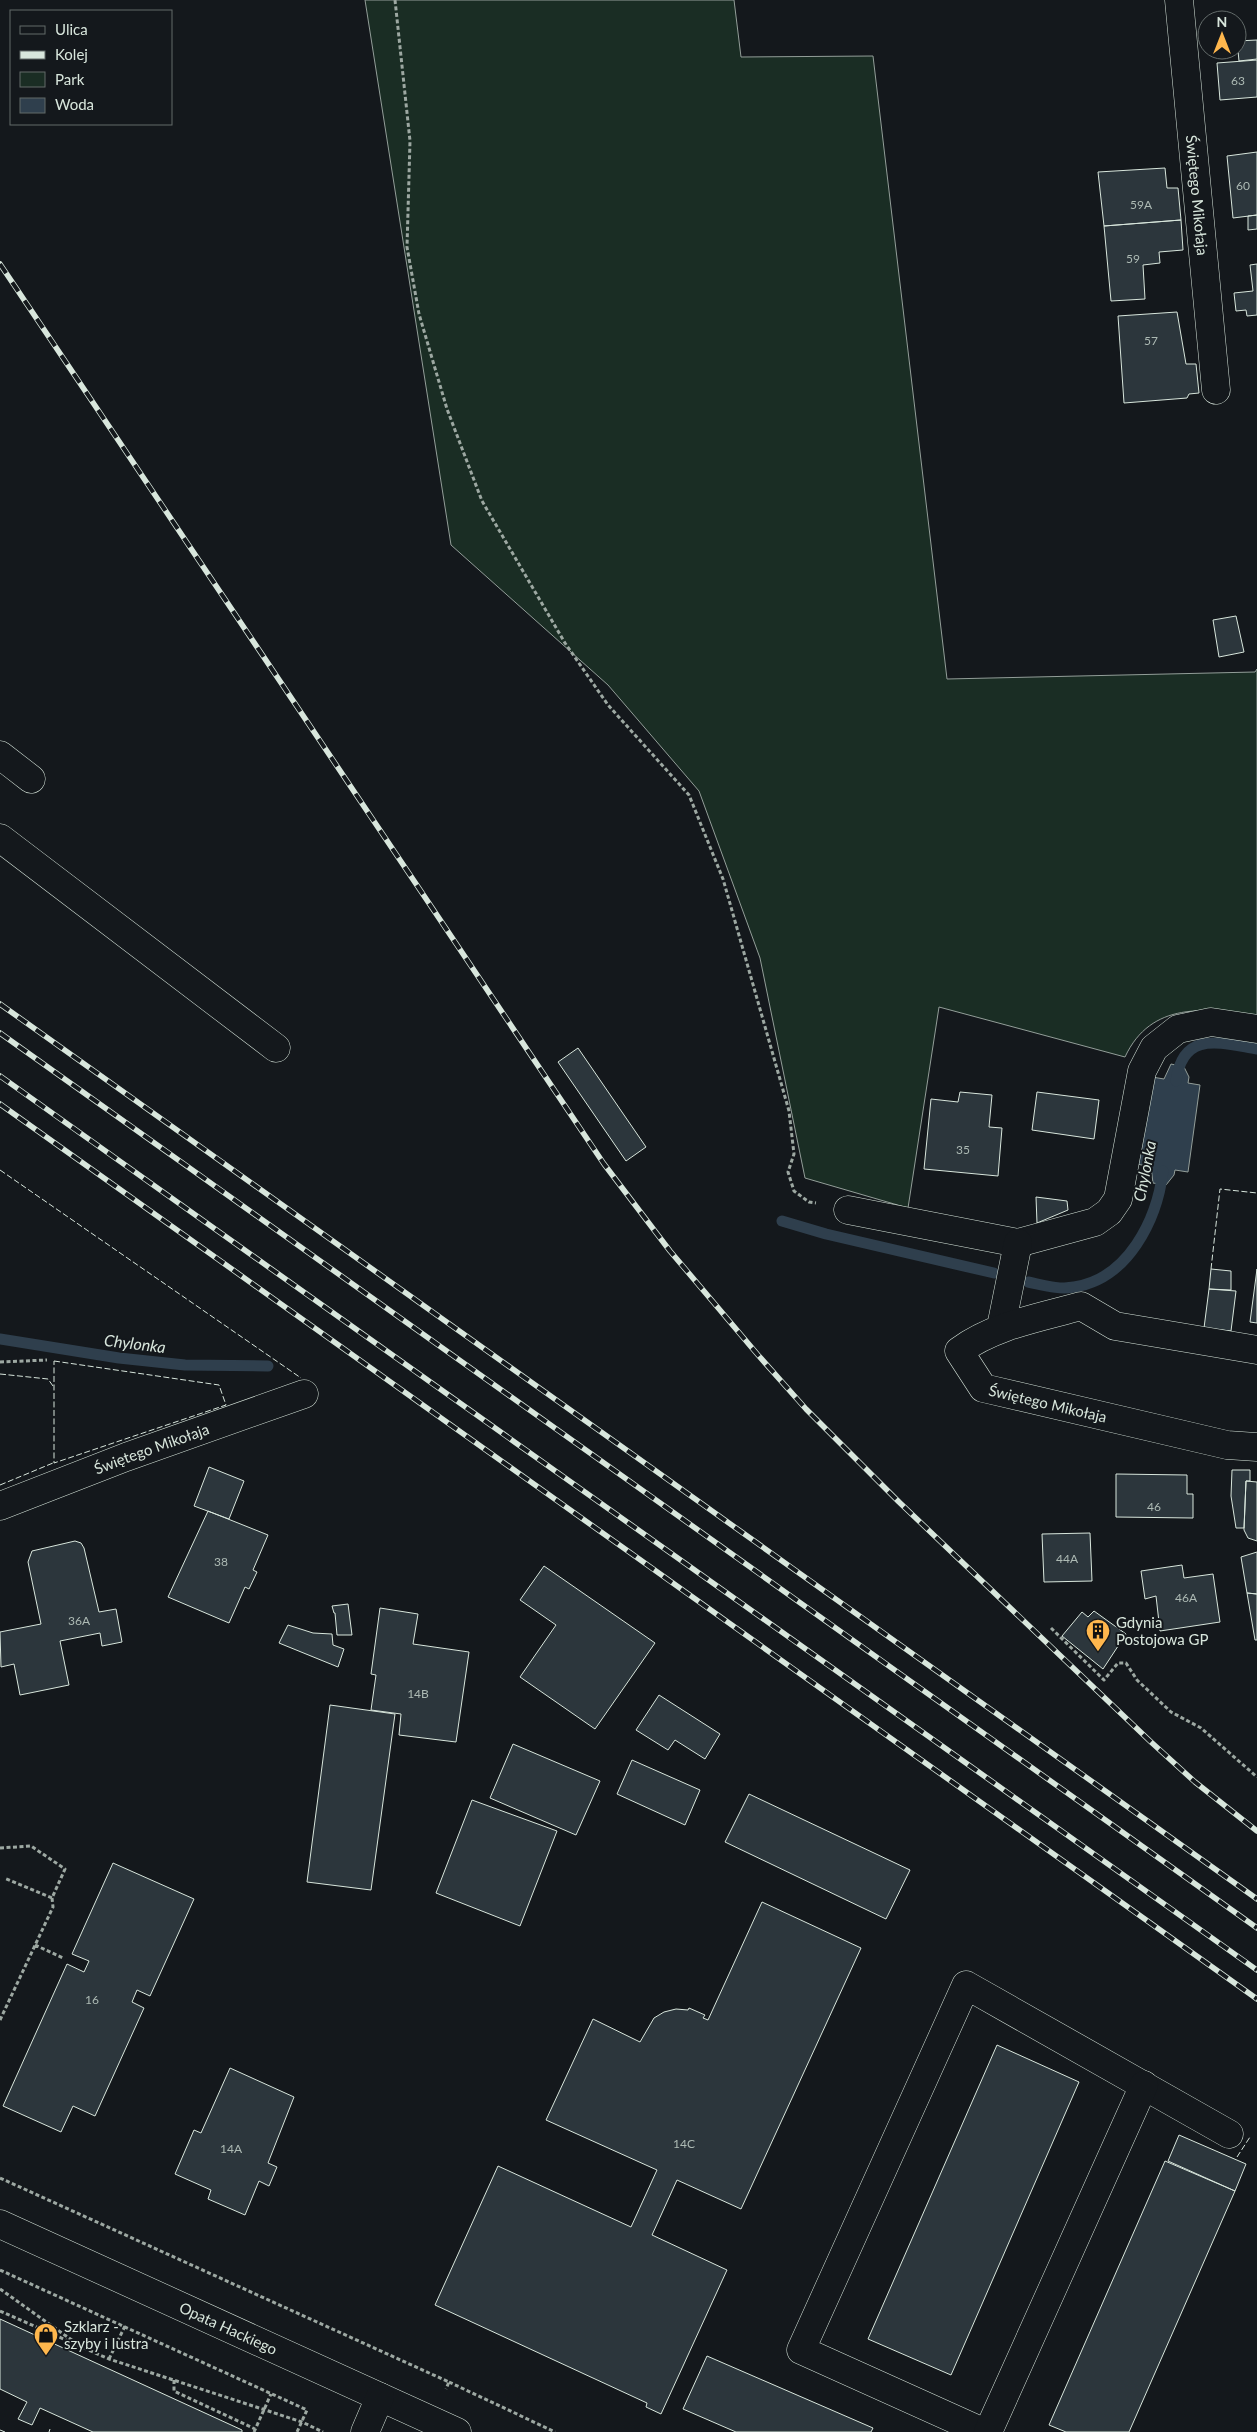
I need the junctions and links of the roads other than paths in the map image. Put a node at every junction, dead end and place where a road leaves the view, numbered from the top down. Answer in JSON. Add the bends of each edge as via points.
{"nodes":[{"id":1,"x":1178,"y":0,"type":"edge"},
{"id":2,"x":1216,"y":390,"type":"dead end"},
{"id":3,"x":0,"y":756,"type":"edge"},
{"id":4,"x":31,"y":779,"type":"dead end"},
{"id":5,"x":0,"y":838,"type":"edge"},
{"id":6,"x":1257,"y":1029,"type":"edge"},
{"id":7,"x":276,"y":1048,"type":"dead end"},
{"id":8,"x":848,"y":1210,"type":"road end"},
{"id":9,"x":1018,"y":1243,"type":"junction"},
{"id":10,"x":1001,"y":1327,"type":"junction"},
{"id":11,"x":1257,"y":1350,"type":"edge"},
{"id":12,"x":304,"y":1394,"type":"dead end"},
{"id":13,"x":1257,"y":1448,"type":"edge"},
{"id":14,"x":0,"y":1506,"type":"edge"},
{"id":15,"x":1144,"y":2085,"type":"junction"},
{"id":16,"x":1229,"y":2134,"type":"dead end"},
{"id":17,"x":0,"y":2224,"type":"edge"},
{"id":18,"x":380,"y":2397,"type":"junction"},
{"id":19,"x":365,"y":2432,"type":"edge"},
{"id":20,"x":457,"y":2432,"type":"edge"},
{"id":21,"x":983,"y":2432,"type":"edge"},
{"id":22,"x":988,"y":2432,"type":"edge"}],
"edges":[{"from":1,"to":2,"type":"street","name":"Świętego Mikołaja"},
{"from":3,"to":4,"type":"street"},
{"from":5,"to":7,"type":"street"},
{"from":6,"to":9,"type":"street","via":[[1211,1022],[1178,1029],[1154,1048],[1142,1071],[1118,1199],[1095,1222]]},
{"from":8,"to":9,"type":"street"},
{"from":9,"to":10,"type":"street"},
{"from":10,"to":11,"type":"street","name":"Świętego Mikołaja","via":[[1081,1306],[1115,1326]]},
{"from":10,"to":13,"type":"street","name":"Świętego Mikołaja","via":[[959,1351],[983,1388],[1226,1445]]},
{"from":12,"to":14,"type":"street","name":"Świętego Mikołaja"},
{"from":15,"to":16,"type":"street"},
{"from":15,"to":21,"type":"street","via":[[966,1985],[801,2350]]},
{"from":15,"to":22,"type":"street"},
{"from":17,"to":18,"type":"street","name":"Opata Hackiego"},
{"from":18,"to":19,"type":"street"},
{"from":18,"to":20,"type":"street","name":"Opata Hackiego"}]}
